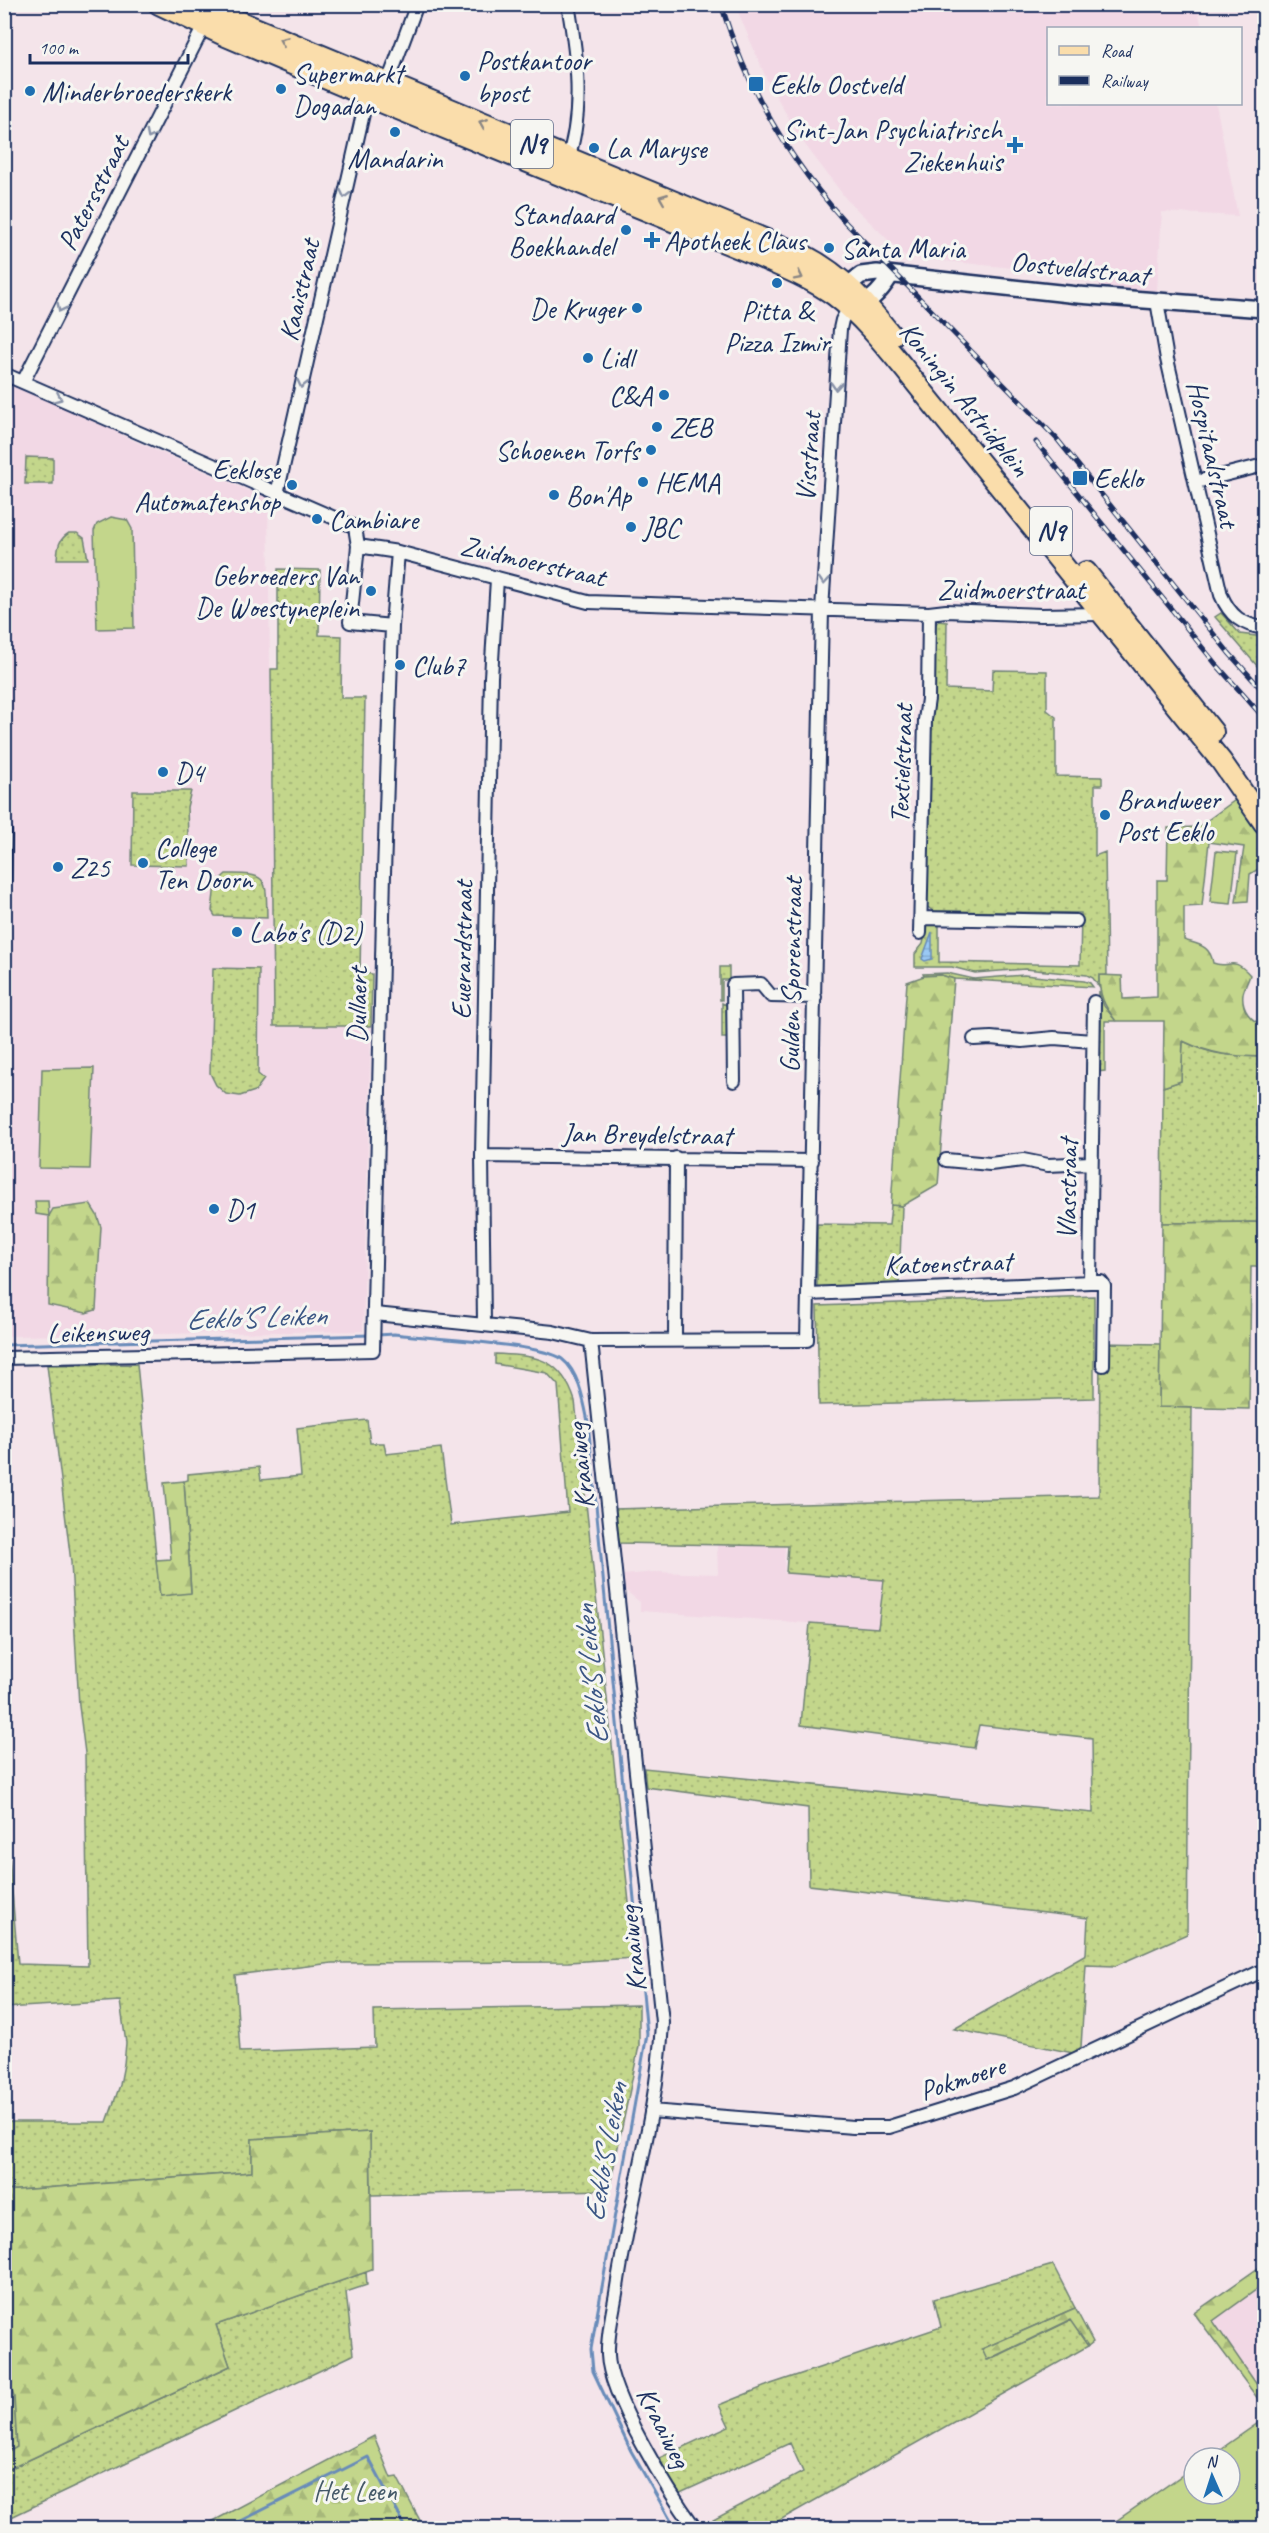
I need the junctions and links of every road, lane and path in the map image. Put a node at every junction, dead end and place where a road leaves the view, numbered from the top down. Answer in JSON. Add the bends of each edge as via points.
{"nodes":[{"id":1,"x":159,"y":4,"type":"edge"},
{"id":2,"x":417,"y":4,"type":"edge"},
{"id":3,"x":568,"y":4,"type":"edge"},
{"id":4,"x":204,"y":14,"type":"edge"},
{"id":5,"x":382,"y":82,"type":"junction"},
{"id":6,"x":367,"y":96,"type":"junction"},
{"id":7,"x":564,"y":167,"type":"junction"},
{"id":8,"x":690,"y":218,"type":"junction"},
{"id":9,"x":891,"y":275,"type":"junction"},
{"id":10,"x":848,"y":285,"type":"junction"},
{"id":11,"x":1157,"y":301,"type":"junction"},
{"id":12,"x":857,"y":306,"type":"junction"},
{"id":13,"x":1264,"y":309,"type":"edge"},
{"id":14,"x":4,"y":374,"type":"edge"},
{"id":15,"x":23,"y":382,"type":"junction"},
{"id":16,"x":1264,"y":465,"type":"edge"},
{"id":17,"x":1196,"y":482,"type":"junction"},
{"id":18,"x":277,"y":494,"type":"junction"},
{"id":19,"x":358,"y":546,"type":"junction"},
{"id":20,"x":398,"y":552,"type":"junction"},
{"id":21,"x":497,"y":579,"type":"junction"},
{"id":22,"x":1106,"y":609,"type":"junction"},
{"id":23,"x":822,"y":610,"type":"junction"},
{"id":24,"x":930,"y":613,"type":"junction"},
{"id":25,"x":392,"y":626,"type":"junction"},
{"id":26,"x":1264,"y":628,"type":"edge"},
{"id":27,"x":1264,"y":808,"type":"edge"},
{"id":28,"x":1264,"y":823,"type":"edge"},
{"id":29,"x":5,"y":831,"type":"edge"},
{"id":30,"x":4,"y":881,"type":"edge"},
{"id":31,"x":921,"y":918,"type":"junction"},
{"id":32,"x":1076,"y":921,"type":"dead end"},
{"id":33,"x":920,"y":933,"type":"dead end"},
{"id":34,"x":815,"y":998,"type":"junction"},
{"id":35,"x":1094,"y":1002,"type":"dead end"},
{"id":36,"x":974,"y":1040,"type":"dead end"},
{"id":37,"x":1092,"y":1041,"type":"junction"},
{"id":38,"x":734,"y":1081,"type":"dead end"},
{"id":39,"x":482,"y":1156,"type":"junction"},
{"id":40,"x":676,"y":1158,"type":"junction"},
{"id":41,"x":946,"y":1160,"type":"dead end"},
{"id":42,"x":812,"y":1161,"type":"junction"},
{"id":43,"x":1091,"y":1163,"type":"junction"},
{"id":44,"x":1090,"y":1282,"type":"junction"},
{"id":45,"x":808,"y":1294,"type":"junction"},
{"id":46,"x":375,"y":1314,"type":"junction"},
{"id":47,"x":484,"y":1323,"type":"junction"},
{"id":48,"x":675,"y":1340,"type":"junction"},
{"id":49,"x":591,"y":1341,"type":"junction"},
{"id":50,"x":4,"y":1358,"type":"edge"},
{"id":51,"x":1103,"y":1365,"type":"dead end"},
{"id":52,"x":1264,"y":1970,"type":"edge"},
{"id":53,"x":651,"y":2111,"type":"junction"},
{"id":54,"x":695,"y":2529,"type":"edge"}],
"edges":[{"from":1,"to":4,"type":"main road","number":"N9"},
{"from":2,"to":5,"type":"street","via":[[392,74]]},
{"from":3,"to":7,"type":"street","via":[[577,72],[575,129]]},
{"from":5,"to":4,"type":"main road","number":"N9","one_way":true},
{"from":4,"to":6,"type":"main road","number":"N9"},
{"from":4,"to":15,"type":"street","name":"Patersstraat","one_way":true},
{"from":5,"to":6,"type":"street"},
{"from":7,"to":5,"type":"main road","number":"N9","one_way":true},
{"from":6,"to":7,"type":"main road","number":"N9"},
{"from":6,"to":18,"type":"street","name":"Kaaistraat","one_way":true},
{"from":7,"to":8,"type":"main road","number":"N9"},
{"from":8,"to":10,"type":"main road","number":"N9","via":[[805,256]]},
{"from":8,"to":12,"type":"main road","number":"N9","one_way":true},
{"from":9,"to":10,"type":"street","name":"Oostveldstraat","via":[[865,274]]},
{"from":9,"to":11,"type":"street","name":"Oostveldstraat"},
{"from":9,"to":12,"type":"street","via":[[883,288]]},
{"from":10,"to":12,"type":"main road","number":"N9"},
{"from":11,"to":13,"type":"street","name":"Oostveldstraat"},
{"from":11,"to":17,"type":"street","name":"Hospitaalstraat"},
{"from":12,"to":22,"type":"main road","name":"Koningin Astridplein","number":"N9","via":[[881,341]]},
{"from":12,"to":23,"type":"street","name":"Visstraat","one_way":true,"via":[[842,320],[840,329]]},
{"from":14,"to":15,"type":"street"},
{"from":15,"to":18,"type":"street","one_way":true},
{"from":16,"to":17,"type":"street"},
{"from":17,"to":26,"type":"street","name":"Hospitaalstraat","via":[[1225,605],[1240,622]]},
{"from":18,"to":19,"type":"street","via":[[355,527]]},
{"from":19,"to":20,"type":"street","name":"Zuidmoerstraat"},
{"from":19,"to":25,"type":"street","via":[[350,622]]},
{"from":20,"to":21,"type":"street","name":"Zuidmoerstraat"},
{"from":20,"to":25,"type":"street"},
{"from":21,"to":23,"type":"street","name":"Zuidmoerstraat","via":[[588,602]]},
{"from":21,"to":39,"type":"street","name":"Euerardstraat","via":[[491,677]]},
{"from":22,"to":24,"type":"street","name":"Zuidmoerstraat"},
{"from":22,"to":27,"type":"main road","number":"N9","via":[[1196,709]]},
{"from":22,"to":28,"type":"main road","number":"N9"},
{"from":23,"to":24,"type":"street","name":"Zuidmoerstraat"},
{"from":23,"to":34,"type":"street","name":"Gulden Sporenstraat"},
{"from":24,"to":31,"type":"street","name":"Textielstraat"},
{"from":25,"to":46,"type":"street","name":"Dullaert"},
{"from":29,"to":30,"type":"street"},
{"from":31,"to":32,"type":"street"},
{"from":31,"to":33,"type":"street","name":"Textielstraat"},
{"from":34,"to":38,"type":"street","via":[[771,996],[761,984],[733,985]]},
{"from":34,"to":42,"type":"street","name":"Gulden Sporenstraat"},
{"from":35,"to":37,"type":"street","name":"Vlasstraat"},
{"from":36,"to":37,"type":"street"},
{"from":37,"to":43,"type":"street","name":"Vlasstraat"},
{"from":39,"to":40,"type":"street","name":"Jan Breydelstraat"},
{"from":39,"to":47,"type":"street","name":"Euerardstraat"},
{"from":40,"to":42,"type":"street","name":"Jan Breydelstraat"},
{"from":40,"to":48,"type":"street"},
{"from":41,"to":43,"type":"street","via":[[990,1164],[1023,1160],[1048,1165]]},
{"from":42,"to":45,"type":"street","name":"Gulden Sporenstraat"},
{"from":43,"to":44,"type":"street","name":"Vlasstraat"},
{"from":44,"to":45,"type":"street","name":"Katoenstraat"},
{"from":44,"to":51,"type":"street","name":"Vlasstraat","via":[[1101,1282],[1104,1286]]},
{"from":45,"to":48,"type":"street","name":"Gulden Sporenstraat","via":[[807,1340]]},
{"from":46,"to":47,"type":"street"},
{"from":46,"to":50,"type":"street","name":"Leikensweg","via":[[373,1350]]},
{"from":47,"to":49,"type":"street"},
{"from":48,"to":49,"type":"street"},
{"from":49,"to":53,"type":"street","name":"Kraaiweg","via":[[662,2011]]},
{"from":52,"to":53,"type":"street","name":"Pokmoere","via":[[1014,2088],[889,2127]]},
{"from":53,"to":54,"type":"street","name":"Kraaiweg","via":[[625,2236],[608,2354],[626,2410]]}]}
